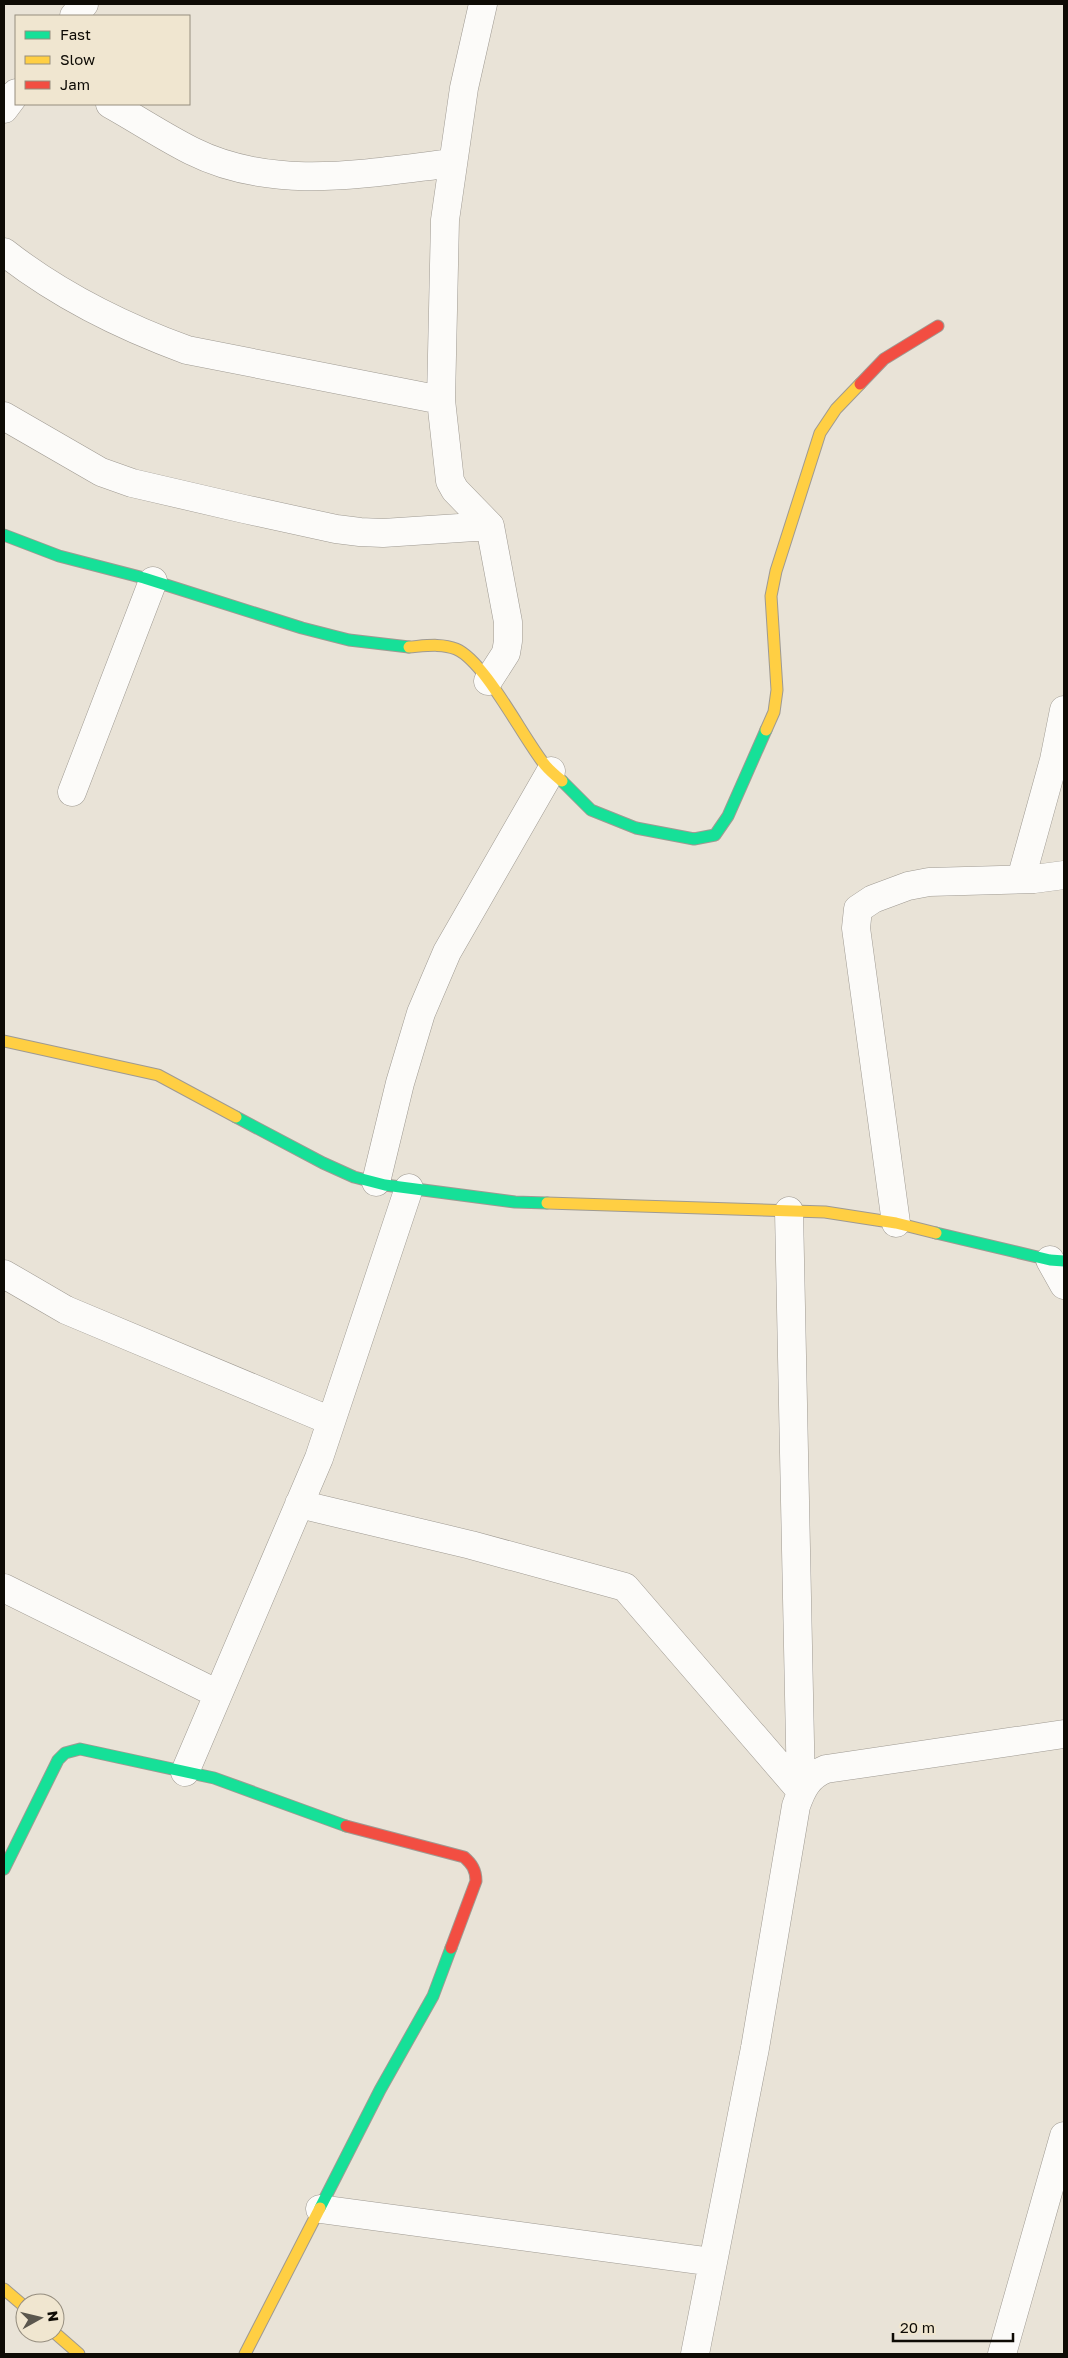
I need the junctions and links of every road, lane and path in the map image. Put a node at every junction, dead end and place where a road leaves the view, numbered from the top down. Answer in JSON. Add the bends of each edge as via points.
{"nodes":[{"id":1,"x":84,"y":4,"type":"edge"},
{"id":2,"x":483,"y":4,"type":"edge"},
{"id":3,"x":75,"y":15,"type":"edge"},
{"id":4,"x":15,"y":94,"type":"edge"},
{"id":5,"x":112,"y":105,"type":"edge"},
{"id":6,"x":4,"y":109,"type":"edge"},
{"id":7,"x":453,"y":163,"type":"junction"},
{"id":8,"x":4,"y":252,"type":"edge"},
{"id":9,"x":938,"y":326,"type":"dead end"},
{"id":10,"x":441,"y":400,"type":"junction"},
{"id":11,"x":4,"y":416,"type":"edge"},
{"id":12,"x":490,"y":526,"type":"junction"},
{"id":13,"x":4,"y":535,"type":"edge"},
{"id":14,"x":153,"y":581,"type":"junction"},
{"id":15,"x":488,"y":681,"type":"junction"},
{"id":16,"x":1064,"y":710,"type":"edge"},
{"id":17,"x":551,"y":772,"type":"junction"},
{"id":18,"x":72,"y":792,"type":"dead end"},
{"id":19,"x":1064,"y":875,"type":"edge"},
{"id":20,"x":1021,"y":879,"type":"junction"},
{"id":21,"x":4,"y":1041,"type":"edge"},
{"id":22,"x":376,"y":1182,"type":"junction"},
{"id":23,"x":409,"y":1188,"type":"junction"},
{"id":24,"x":789,"y":1211,"type":"junction"},
{"id":25,"x":896,"y":1223,"type":"junction"},
{"id":26,"x":1057,"y":1261,"type":"edge"},
{"id":27,"x":4,"y":1274,"type":"edge"},
{"id":28,"x":1064,"y":1285,"type":"edge"},
{"id":29,"x":331,"y":1421,"type":"junction"},
{"id":30,"x":299,"y":1504,"type":"junction"},
{"id":31,"x":4,"y":1588,"type":"edge"},
{"id":32,"x":218,"y":1694,"type":"junction"},
{"id":33,"x":1064,"y":1734,"type":"edge"},
{"id":34,"x":185,"y":1772,"type":"junction"},
{"id":35,"x":802,"y":1791,"type":"junction"},
{"id":36,"x":11,"y":1837,"type":"edge"},
{"id":37,"x":4,"y":1868,"type":"edge"},
{"id":38,"x":1064,"y":2136,"type":"edge"},
{"id":39,"x":320,"y":2209,"type":"junction"},
{"id":40,"x":713,"y":2262,"type":"junction"},
{"id":41,"x":4,"y":2289,"type":"edge"},
{"id":42,"x":15,"y":2298,"type":"edge"},
{"id":43,"x":65,"y":2342,"type":"edge"},
{"id":44,"x":79,"y":2354,"type":"edge"},
{"id":45,"x":245,"y":2354,"type":"edge"},
{"id":46,"x":695,"y":2354,"type":"edge"},
{"id":47,"x":1002,"y":2354,"type":"edge"}],
"edges":[{"from":1,"to":3,"type":"street"},
{"from":2,"to":7,"type":"street","via":[[464,88]]},
{"from":4,"to":6,"type":"street"},
{"from":5,"to":7,"type":"street","via":[[193,152],[272,175],[337,176]]},
{"from":7,"to":10,"type":"street","via":[[445,220]]},
{"from":8,"to":10,"type":"street","via":[[33,275],[68,295],[148,336],[187,350]]},
{"from":9,"to":17,"type":"street","via":[[884,359],[836,408],[820,433],[771,596],[778,690],[774,712],[720,830],[709,838],[694,839],[616,822],[591,810]]},
{"from":10,"to":12,"type":"street","via":[[450,481]]},
{"from":11,"to":12,"type":"street","via":[[101,472],[132,483],[217,503],[360,532]]},
{"from":12,"to":15,"type":"street","via":[[508,622],[508,641],[506,653]]},
{"from":13,"to":14,"type":"street","via":[[59,556]]},
{"from":14,"to":15,"type":"street","via":[[349,640],[399,647],[443,646],[456,649],[469,658]]},
{"from":14,"to":18,"type":"street"},
{"from":15,"to":17,"type":"street"},
{"from":16,"to":20,"type":"street","via":[[1054,760]]},
{"from":17,"to":22,"type":"street","via":[[447,952],[420,1013]]},
{"from":19,"to":20,"type":"street"},
{"from":20,"to":25,"type":"street","via":[[957,880],[908,886],[864,903],[858,909],[856,928]]},
{"from":21,"to":22,"type":"street","via":[[158,1075],[323,1163],[354,1177]]},
{"from":22,"to":23,"type":"street"},
{"from":23,"to":24,"type":"street","via":[[515,1202]]},
{"from":23,"to":29,"type":"street"},
{"from":24,"to":25,"type":"street","via":[[825,1212]]},
{"from":24,"to":35,"type":"street"},
{"from":25,"to":26,"type":"street"},
{"from":26,"to":28,"type":"street"},
{"from":27,"to":29,"type":"street","via":[[66,1310]]},
{"from":29,"to":30,"type":"street"},
{"from":30,"to":32,"type":"street"},
{"from":30,"to":35,"type":"street","via":[[471,1545],[625,1587]]},
{"from":31,"to":32,"type":"street"},
{"from":32,"to":34,"type":"street"},
{"from":33,"to":35,"type":"street","via":[[826,1769],[816,1773]]},
{"from":34,"to":36,"type":"street","via":[[80,1749],[65,1753]]},
{"from":34,"to":39,"type":"street","via":[[214,1778],[346,1826],[464,1857],[476,1870],[476,1881],[433,1996],[380,2090]]},
{"from":35,"to":40,"type":"street","via":[[796,1806],[755,2048]]},
{"from":36,"to":37,"type":"street"},
{"from":38,"to":47,"type":"street"},
{"from":39,"to":40,"type":"street"},
{"from":39,"to":45,"type":"street"},
{"from":40,"to":46,"type":"street"},
{"from":41,"to":42,"type":"street"},
{"from":43,"to":44,"type":"street"}]}
